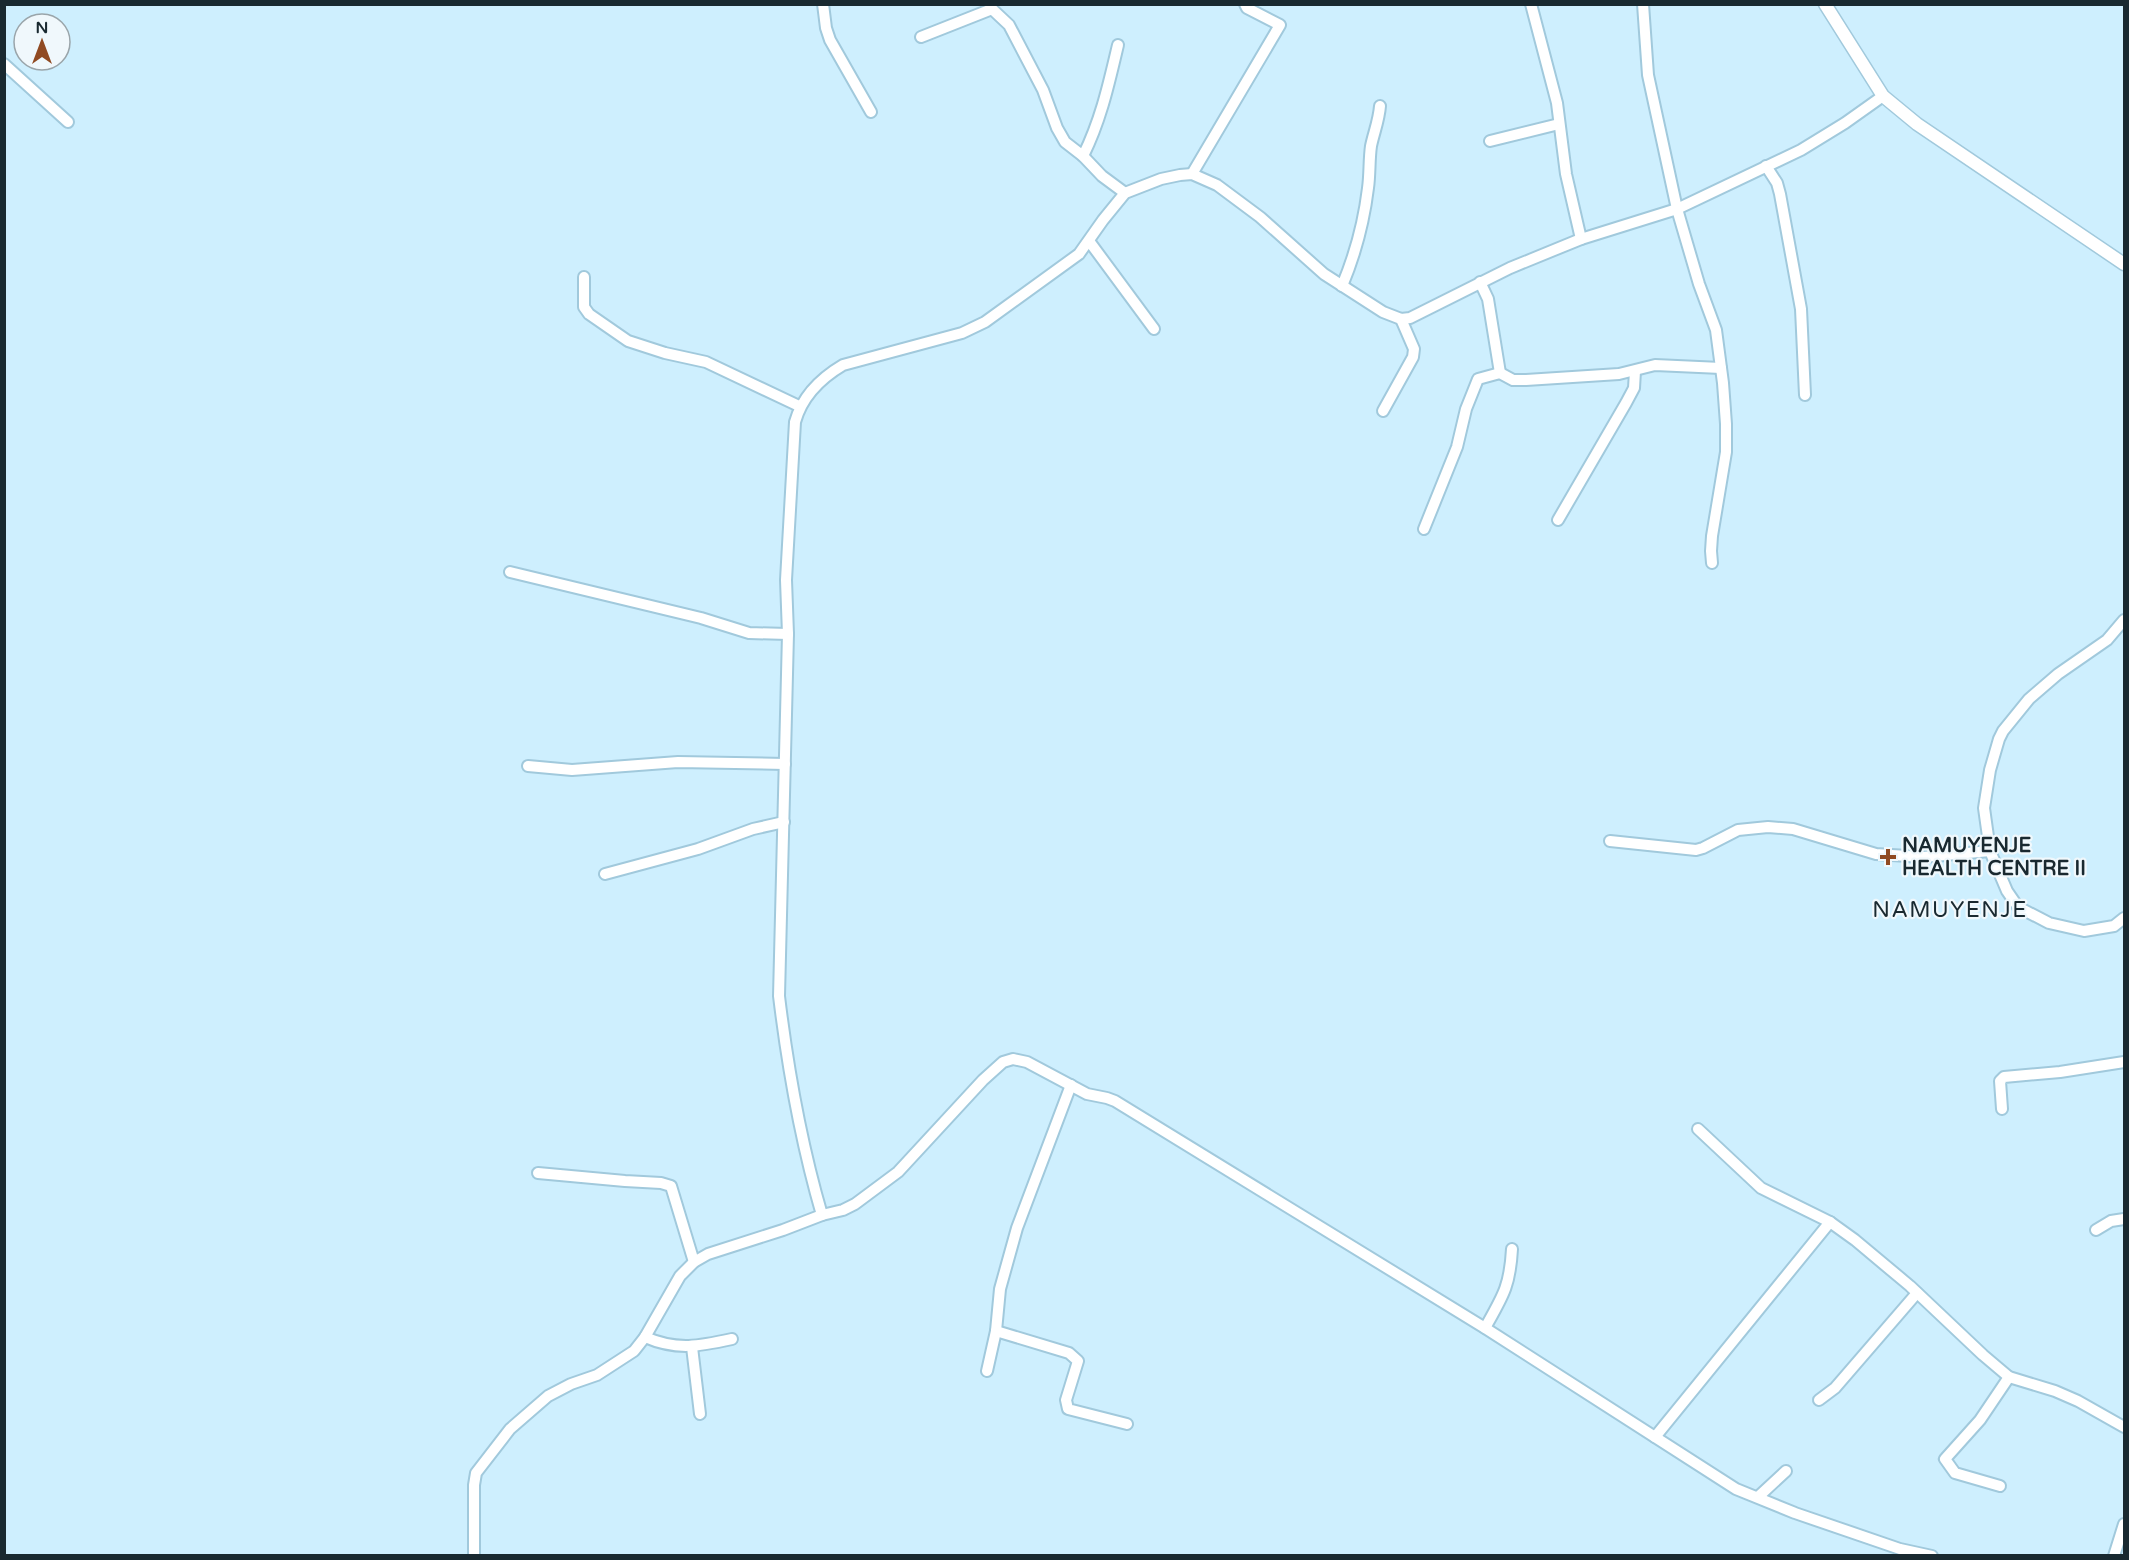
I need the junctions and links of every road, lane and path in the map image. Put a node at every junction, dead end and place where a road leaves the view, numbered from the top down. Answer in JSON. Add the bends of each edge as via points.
{"nodes":[{"id":1,"x":824,"y":4,"type":"edge"},
{"id":2,"x":1245,"y":4,"type":"edge"},
{"id":3,"x":1531,"y":4,"type":"edge"},
{"id":4,"x":1643,"y":4,"type":"edge"},
{"id":5,"x":1825,"y":4,"type":"edge"},
{"id":6,"x":991,"y":7,"type":"edge"},
{"id":7,"x":921,"y":37,"type":"dead end"},
{"id":8,"x":1118,"y":45,"type":"dead end"},
{"id":9,"x":4,"y":64,"type":"edge"},
{"id":10,"x":1883,"y":96,"type":"junction"},
{"id":11,"x":1380,"y":106,"type":"dead end"},
{"id":12,"x":871,"y":112,"type":"dead end"},
{"id":13,"x":68,"y":122,"type":"dead end"},
{"id":14,"x":1559,"y":124,"type":"junction"},
{"id":15,"x":1490,"y":141,"type":"dead end"},
{"id":16,"x":1083,"y":156,"type":"junction"},
{"id":17,"x":1766,"y":166,"type":"junction"},
{"id":18,"x":1192,"y":174,"type":"junction"},
{"id":19,"x":1125,"y":193,"type":"junction"},
{"id":20,"x":1677,"y":209,"type":"junction"},
{"id":21,"x":1581,"y":239,"type":"junction"},
{"id":22,"x":1089,"y":241,"type":"junction"},
{"id":23,"x":2124,"y":264,"type":"edge"},
{"id":24,"x":584,"y":277,"type":"dead end"},
{"id":25,"x":1480,"y":282,"type":"junction"},
{"id":26,"x":1342,"y":286,"type":"junction"},
{"id":27,"x":1401,"y":319,"type":"junction"},
{"id":28,"x":1154,"y":328,"type":"dead end"},
{"id":29,"x":1721,"y":368,"type":"junction"},
{"id":30,"x":1635,"y":371,"type":"junction"},
{"id":31,"x":1500,"y":373,"type":"junction"},
{"id":32,"x":1805,"y":395,"type":"dead end"},
{"id":33,"x":799,"y":406,"type":"junction"},
{"id":34,"x":1383,"y":411,"type":"dead end"},
{"id":35,"x":1558,"y":520,"type":"dead end"},
{"id":36,"x":1424,"y":529,"type":"dead end"},
{"id":37,"x":1712,"y":563,"type":"dead end"},
{"id":38,"x":510,"y":572,"type":"dead end"},
{"id":39,"x":2124,"y":620,"type":"edge"},
{"id":40,"x":788,"y":634,"type":"junction"},
{"id":41,"x":785,"y":764,"type":"junction"},
{"id":42,"x":528,"y":766,"type":"dead end"},
{"id":43,"x":784,"y":822,"type":"junction"},
{"id":44,"x":1610,"y":841,"type":"dead end"},
{"id":45,"x":1990,"y":851,"type":"junction"},
{"id":46,"x":605,"y":874,"type":"dead end"},
{"id":47,"x":2124,"y":918,"type":"edge"},
{"id":48,"x":2124,"y":1062,"type":"edge"},
{"id":49,"x":1071,"y":1084,"type":"junction"},
{"id":50,"x":2002,"y":1109,"type":"dead end"},
{"id":51,"x":1698,"y":1129,"type":"dead end"},
{"id":52,"x":538,"y":1173,"type":"dead end"},
{"id":53,"x":822,"y":1215,"type":"junction"},
{"id":54,"x":2124,"y":1219,"type":"edge"},
{"id":55,"x":1830,"y":1222,"type":"junction"},
{"id":56,"x":2096,"y":1230,"type":"dead end"},
{"id":57,"x":1512,"y":1249,"type":"dead end"},
{"id":58,"x":694,"y":1262,"type":"junction"},
{"id":59,"x":1917,"y":1293,"type":"junction"},
{"id":60,"x":1485,"y":1328,"type":"junction"},
{"id":61,"x":996,"y":1331,"type":"junction"},
{"id":62,"x":645,"y":1337,"type":"junction"},
{"id":63,"x":732,"y":1339,"type":"dead end"},
{"id":64,"x":692,"y":1347,"type":"junction"},
{"id":65,"x":987,"y":1371,"type":"dead end"},
{"id":66,"x":2009,"y":1377,"type":"junction"},
{"id":67,"x":1819,"y":1400,"type":"dead end"},
{"id":68,"x":700,"y":1414,"type":"dead end"},
{"id":69,"x":1127,"y":1424,"type":"dead end"},
{"id":70,"x":2124,"y":1427,"type":"edge"},
{"id":71,"x":1656,"y":1437,"type":"junction"},
{"id":72,"x":1786,"y":1471,"type":"dead end"},
{"id":73,"x":2000,"y":1486,"type":"dead end"},
{"id":74,"x":1758,"y":1497,"type":"junction"},
{"id":75,"x":2124,"y":1524,"type":"edge"},
{"id":76,"x":474,"y":1556,"type":"edge"},
{"id":77,"x":1932,"y":1556,"type":"edge"},
{"id":78,"x":2114,"y":1556,"type":"edge"}],
"edges":[{"from":1,"to":12,"type":"street","via":[[830,40]]},
{"from":2,"to":18,"type":"street","via":[[1280,25]]},
{"from":3,"to":14,"type":"street"},
{"from":4,"to":20,"type":"street","via":[[1648,75]]},
{"from":5,"to":10,"type":"street"},
{"from":6,"to":7,"type":"street"},
{"from":6,"to":16,"type":"street","via":[[1009,25],[1065,142]]},
{"from":8,"to":16,"type":"street","via":[[1096,131]]},
{"from":9,"to":13,"type":"street"},
{"from":10,"to":17,"type":"street","via":[[1801,150]]},
{"from":10,"to":23,"type":"street","via":[[1917,124]]},
{"from":11,"to":26,"type":"street","via":[[1360,228]]},
{"from":14,"to":15,"type":"street"},
{"from":14,"to":21,"type":"street","via":[[1572,208]]},
{"from":16,"to":19,"type":"street"},
{"from":17,"to":20,"type":"street"},
{"from":17,"to":32,"type":"street","via":[[1777,183],[1796,276]]},
{"from":18,"to":19,"type":"street","via":[[1161,179]]},
{"from":18,"to":26,"type":"street","via":[[1217,185],[1260,217]]},
{"from":19,"to":22,"type":"street"},
{"from":20,"to":21,"type":"street"},
{"from":20,"to":29,"type":"street","via":[[1716,330]]},
{"from":21,"to":25,"type":"street"},
{"from":22,"to":28,"type":"street"},
{"from":22,"to":33,"type":"street","via":[[1065,266],[985,322],[962,333],[843,365],[826,375]]},
{"from":24,"to":33,"type":"street","via":[[584,308],[628,341],[706,362]]},
{"from":25,"to":27,"type":"street","via":[[1419,315]]},
{"from":25,"to":31,"type":"street","via":[[1488,299]]},
{"from":26,"to":27,"type":"street"},
{"from":27,"to":34,"type":"street","via":[[1414,349],[1413,357]]},
{"from":29,"to":30,"type":"street","via":[[1655,365]]},
{"from":29,"to":37,"type":"street","via":[[1726,452],[1712,536]]},
{"from":30,"to":31,"type":"street","via":[[1526,380],[1513,380]]},
{"from":30,"to":35,"type":"street","via":[[1634,388],[1626,404]]},
{"from":31,"to":36,"type":"street","via":[[1478,380],[1457,447]]},
{"from":33,"to":40,"type":"street","via":[[790,493]]},
{"from":38,"to":40,"type":"street","via":[[749,633]]},
{"from":39,"to":45,"type":"street","via":[[2107,640],[2029,699],[1999,739],[1984,808]]},
{"from":40,"to":41,"type":"street"},
{"from":41,"to":42,"type":"street","via":[[678,762],[572,770]]},
{"from":41,"to":43,"type":"street"},
{"from":43,"to":46,"type":"street"},
{"from":43,"to":53,"type":"street","via":[[779,996],[800,1126]]},
{"from":44,"to":45,"type":"street","via":[[1696,850],[1738,830],[1768,827],[1793,829],[1876,854],[1923,857]]},
{"from":45,"to":47,"type":"street","via":[[2018,907],[2049,923],[2084,931],[2114,926]]},
{"from":48,"to":50,"type":"street","via":[[2004,1077],[2000,1081]]},
{"from":49,"to":53,"type":"street","via":[[1027,1062],[1003,1062],[898,1172],[855,1204]]},
{"from":49,"to":60,"type":"street","via":[[1087,1094],[1115,1101]]},
{"from":49,"to":61,"type":"street","via":[[1017,1228],[1000,1289]]},
{"from":51,"to":55,"type":"street","via":[[1761,1188]]},
{"from":52,"to":58,"type":"street","via":[[671,1186]]},
{"from":53,"to":58,"type":"street"},
{"from":54,"to":56,"type":"street"},
{"from":55,"to":59,"type":"street"},
{"from":55,"to":71,"type":"street"},
{"from":57,"to":60,"type":"street","via":[[1506,1292]]},
{"from":58,"to":62,"type":"street","via":[[680,1276]]},
{"from":59,"to":66,"type":"street"},
{"from":59,"to":67,"type":"street","via":[[1835,1388]]},
{"from":60,"to":71,"type":"street"},
{"from":61,"to":65,"type":"street"},
{"from":61,"to":69,"type":"street","via":[[1069,1353],[1078,1361],[1066,1400],[1068,1409]]},
{"from":62,"to":64,"type":"street"},
{"from":62,"to":76,"type":"street","via":[[634,1351],[597,1375],[548,1396],[510,1429],[488,1456],[476,1473],[474,1485]]},
{"from":63,"to":64,"type":"street"},
{"from":64,"to":68,"type":"street"},
{"from":66,"to":70,"type":"street","via":[[2070,1398]]},
{"from":66,"to":73,"type":"street","via":[[1980,1420],[1945,1460],[1955,1473]]},
{"from":71,"to":74,"type":"street","via":[[1736,1489]]},
{"from":72,"to":74,"type":"street"},
{"from":74,"to":77,"type":"street","via":[[1900,1549]]},
{"from":75,"to":78,"type":"street"}]}
